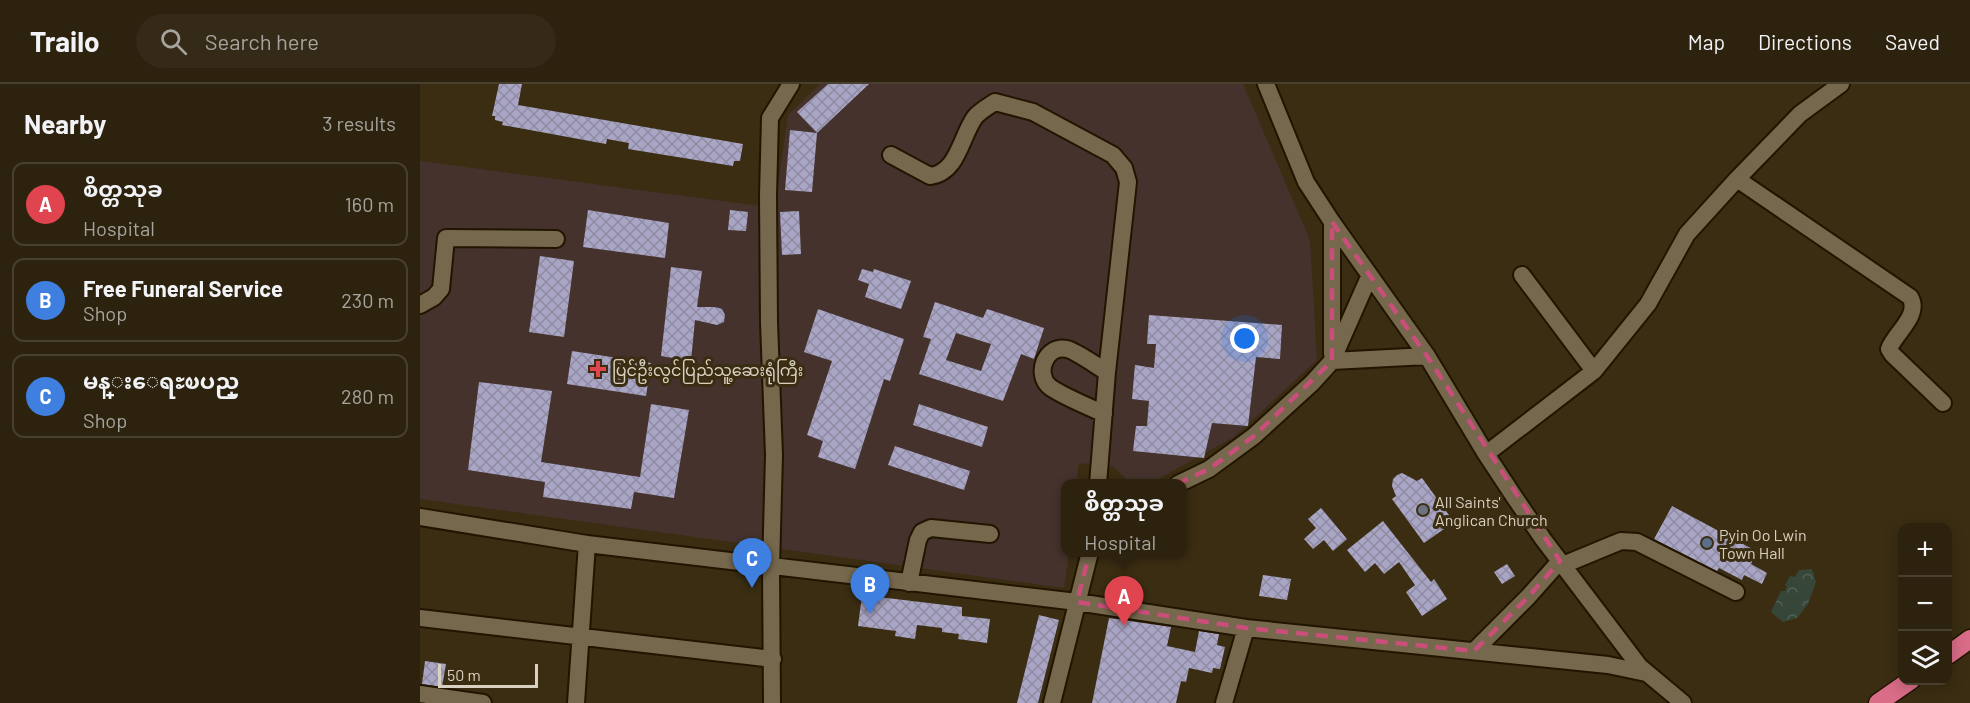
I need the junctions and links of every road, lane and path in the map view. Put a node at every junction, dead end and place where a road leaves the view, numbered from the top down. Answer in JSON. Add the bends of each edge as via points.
{"nodes":[{"id":1,"x":791,"y":84,"type":"edge"},
{"id":2,"x":1266,"y":84,"type":"edge"},
{"id":3,"x":1280,"y":84,"type":"edge"},
{"id":4,"x":1841,"y":84,"type":"edge"},
{"id":5,"x":1273,"y":102,"type":"junction"},
{"id":6,"x":891,"y":155,"type":"dead end"},
{"id":7,"x":1737,"y":179,"type":"junction"},
{"id":8,"x":1332,"y":222,"type":"junction"},
{"id":9,"x":556,"y":238,"type":"dead end"},
{"id":10,"x":1522,"y":275,"type":"dead end"},
{"id":11,"x":1369,"y":277,"type":"junction"},
{"id":12,"x":420,"y":305,"type":"edge"},
{"id":13,"x":1427,"y":356,"type":"junction"},
{"id":14,"x":1332,"y":361,"type":"junction"},
{"id":15,"x":1594,"y":371,"type":"junction"},
{"id":16,"x":1107,"y":372,"type":"junction"},
{"id":17,"x":1943,"y":403,"type":"dead end"},
{"id":18,"x":1104,"y":414,"type":"junction"},
{"id":19,"x":1486,"y":454,"type":"junction"},
{"id":20,"x":1098,"y":479,"type":"edge"},
{"id":21,"x":1187,"y":479,"type":"edge"},
{"id":22,"x":420,"y":517,"type":"edge"},
{"id":23,"x":990,"y":534,"type":"dead end"},
{"id":24,"x":587,"y":544,"type":"junction"},
{"id":25,"x":1089,"y":557,"type":"edge"},
{"id":26,"x":1561,"y":563,"type":"junction"},
{"id":27,"x":771,"y":567,"type":"junction"},
{"id":28,"x":909,"y":583,"type":"junction"},
{"id":29,"x":1736,"y":592,"type":"dead end"},
{"id":30,"x":1077,"y":602,"type":"junction"},
{"id":31,"x":420,"y":618,"type":"edge"},
{"id":32,"x":1246,"y":628,"type":"junction"},
{"id":33,"x":579,"y":637,"type":"junction"},
{"id":34,"x":1970,"y":639,"type":"edge"},
{"id":35,"x":1474,"y":651,"type":"junction"},
{"id":36,"x":1952,"y":652,"type":"edge"},
{"id":37,"x":773,"y":659,"type":"junction"},
{"id":38,"x":1646,"y":673,"type":"junction"},
{"id":39,"x":1902,"y":691,"type":"edge"},
{"id":40,"x":420,"y":694,"type":"edge"},
{"id":41,"x":483,"y":703,"type":"edge"},
{"id":42,"x":576,"y":703,"type":"edge"},
{"id":43,"x":772,"y":703,"type":"edge"},
{"id":44,"x":1052,"y":703,"type":"edge"},
{"id":45,"x":1224,"y":703,"type":"edge"},
{"id":46,"x":1683,"y":703,"type":"edge"},
{"id":47,"x":1878,"y":703,"type":"edge"}],
"edges":[{"from":1,"to":27,"type":"street","via":[[770,117],[767,244],[774,455]]},
{"from":2,"to":5,"type":"street"},
{"from":3,"to":5,"type":"street"},
{"from":4,"to":7,"type":"street","via":[[1800,114]]},
{"from":5,"to":8,"type":"street","via":[[1306,182]]},
{"from":6,"to":16,"type":"street","via":[[936,176],[955,157],[976,115],[995,102],[1034,112],[1113,155],[1124,168],[1128,182]]},
{"from":7,"to":15,"type":"street","via":[[1687,234],[1648,304]]},
{"from":7,"to":17,"type":"street","via":[[1910,297],[1912,313],[1889,349]]},
{"from":8,"to":11,"type":"street"},
{"from":8,"to":14,"type":"street"},
{"from":9,"to":12,"type":"street","via":[[446,238],[441,289]]},
{"from":10,"to":15,"type":"street"},
{"from":11,"to":13,"type":"street"},
{"from":11,"to":14,"type":"street"},
{"from":13,"to":14,"type":"street"},
{"from":13,"to":19,"type":"street"},
{"from":14,"to":21,"type":"street","via":[[1254,436],[1209,469]]},
{"from":15,"to":19,"type":"street"},
{"from":16,"to":18,"type":"street"},
{"from":16,"to":18,"type":"street","via":[[1067,349],[1057,349],[1043,363],[1042,372],[1048,386]]},
{"from":18,"to":20,"type":"street"},
{"from":19,"to":26,"type":"street"},
{"from":22,"to":24,"type":"street"},
{"from":23,"to":28,"type":"street","via":[[932,528],[922,532]]},
{"from":24,"to":27,"type":"street"},
{"from":24,"to":33,"type":"street"},
{"from":25,"to":30,"type":"street"},
{"from":26,"to":29,"type":"street","via":[[1621,541],[1637,542]]},
{"from":26,"to":35,"type":"street"},
{"from":26,"to":38,"type":"street"},
{"from":27,"to":28,"type":"street"},
{"from":27,"to":37,"type":"street"},
{"from":28,"to":30,"type":"street"},
{"from":30,"to":32,"type":"street"},
{"from":30,"to":44,"type":"street"},
{"from":31,"to":33,"type":"street"},
{"from":32,"to":35,"type":"street"},
{"from":32,"to":45,"type":"street"},
{"from":33,"to":37,"type":"street"},
{"from":33,"to":42,"type":"street"},
{"from":34,"to":36,"type":"highway"},
{"from":35,"to":38,"type":"street"},
{"from":37,"to":43,"type":"street"},
{"from":38,"to":46,"type":"street"},
{"from":39,"to":47,"type":"highway"},
{"from":40,"to":41,"type":"street"}]}
